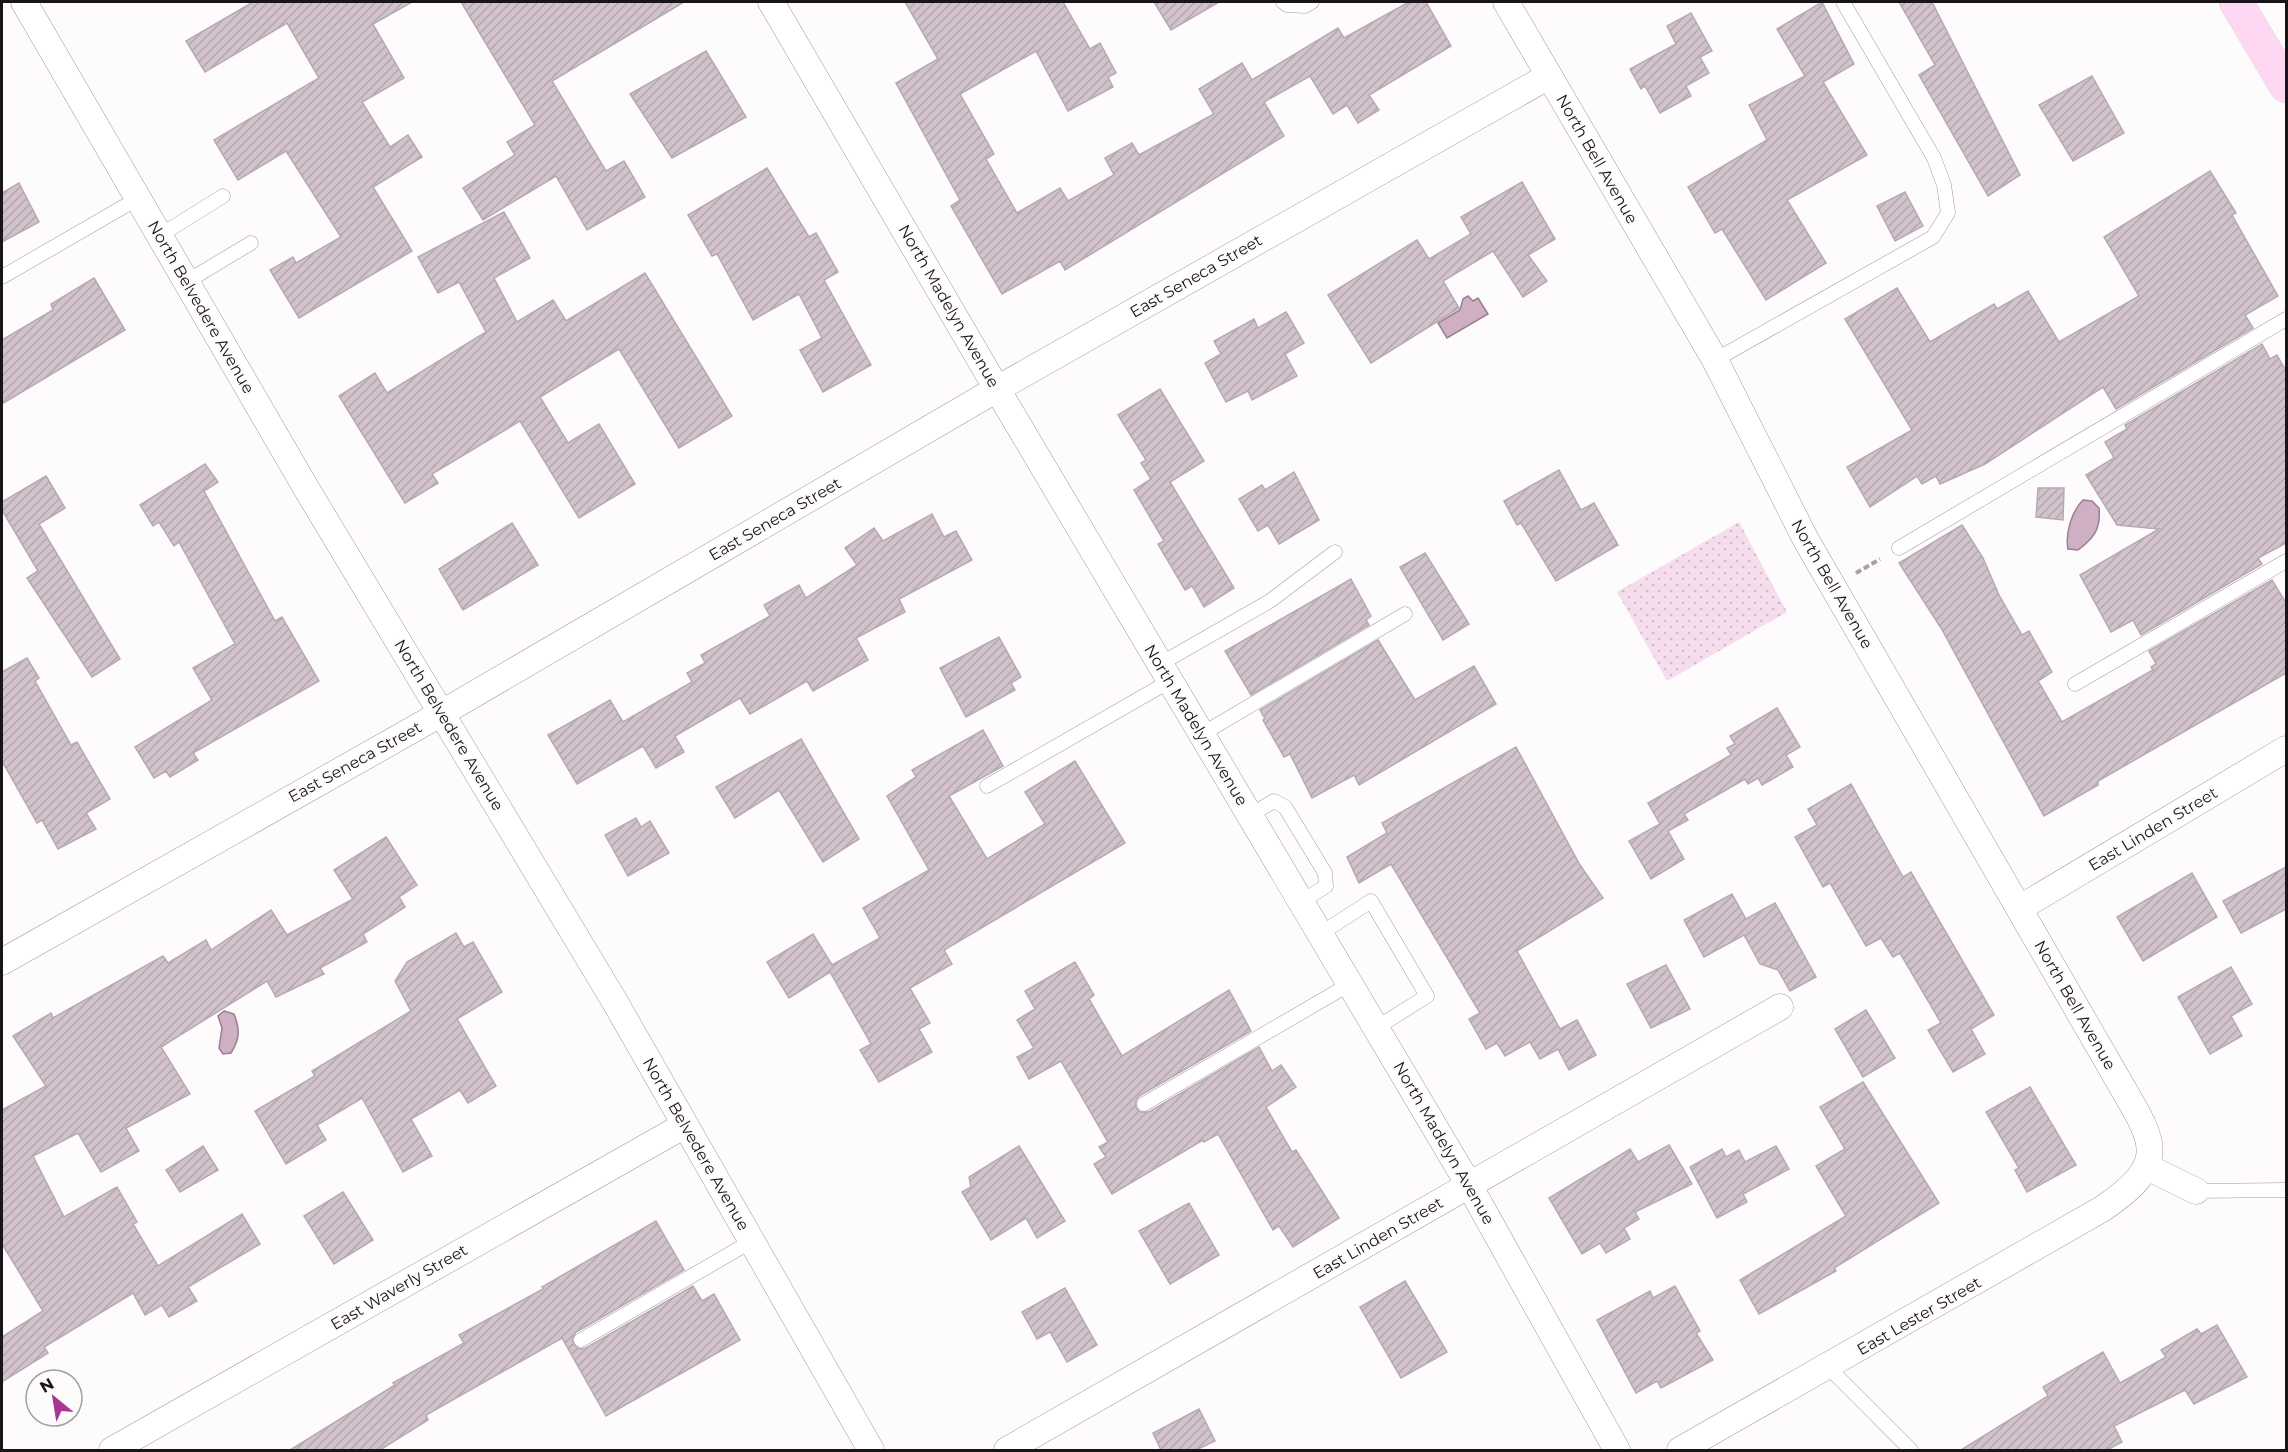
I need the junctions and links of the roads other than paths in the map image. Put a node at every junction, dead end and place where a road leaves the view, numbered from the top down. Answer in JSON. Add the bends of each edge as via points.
{"nodes":[{"id":1,"x":24,"y":2,"type":"edge"},
{"id":2,"x":771,"y":2,"type":"edge"},
{"id":3,"x":1283,"y":2,"type":"edge"},
{"id":4,"x":1312,"y":2,"type":"edge"},
{"id":5,"x":1506,"y":2,"type":"edge"},
{"id":6,"x":1843,"y":2,"type":"edge"},
{"id":7,"x":2236,"y":2,"type":"edge"},
{"id":8,"x":1549,"y":76,"type":"junction"},
{"id":9,"x":2286,"y":86,"type":"edge"},
{"id":10,"x":223,"y":196,"type":"dead end"},
{"id":11,"x":137,"y":199,"type":"junction"},
{"id":12,"x":159,"y":236,"type":"junction"},
{"id":13,"x":251,"y":243,"type":"dead end"},
{"id":14,"x":2,"y":277,"type":"edge"},
{"id":15,"x":186,"y":282,"type":"junction"},
{"id":16,"x":2286,"y":319,"type":"edge"},
{"id":17,"x":1715,"y":360,"type":"junction"},
{"id":18,"x":997,"y":389,"type":"junction"},
{"id":19,"x":1899,"y":548,"type":"road end"},
{"id":20,"x":1335,"y":552,"type":"dead end"},
{"id":21,"x":2286,"y":561,"type":"edge"},
{"id":22,"x":1406,"y":614,"type":"dead end"},
{"id":23,"x":1165,"y":673,"type":"junction"},
{"id":24,"x":2075,"y":684,"type":"dead end"},
{"id":25,"x":442,"y":713,"type":"junction"},
{"id":26,"x":1202,"y":734,"type":"junction"},
{"id":27,"x":2286,"y":749,"type":"edge"},
{"id":28,"x":987,"y":786,"type":"dead end"},
{"id":29,"x":1250,"y":815,"type":"junction"},
{"id":30,"x":1301,"y":902,"type":"junction"},
{"id":31,"x":2020,"y":908,"type":"junction"},
{"id":32,"x":1320,"y":934,"type":"junction"},
{"id":33,"x":2,"y":962,"type":"edge"},
{"id":34,"x":1350,"y":984,"type":"junction"},
{"id":35,"x":1780,"y":1007,"type":"dead end"},
{"id":36,"x":1376,"y":1028,"type":"junction"},
{"id":37,"x":1144,"y":1104,"type":"dead end"},
{"id":38,"x":685,"y":1125,"type":"junction"},
{"id":39,"x":2147,"y":1167,"type":"junction"},
{"id":40,"x":1469,"y":1185,"type":"junction"},
{"id":41,"x":2286,"y":1190,"type":"edge"},
{"id":42,"x":2196,"y":1191,"type":"joint"},
{"id":43,"x":752,"y":1241,"type":"junction"},
{"id":44,"x":581,"y":1340,"type":"dead end"},
{"id":45,"x":1829,"y":1368,"type":"junction"},
{"id":46,"x":112,"y":1450,"type":"edge"},
{"id":47,"x":871,"y":1450,"type":"edge"},
{"id":48,"x":1007,"y":1450,"type":"edge"},
{"id":49,"x":1617,"y":1450,"type":"edge"},
{"id":50,"x":1680,"y":1450,"type":"edge"},
{"id":51,"x":1911,"y":1450,"type":"edge"}],
"edges":[{"from":1,"to":11,"type":"street","name":"North Belvedere Avenue"},
{"from":2,"to":18,"type":"street","name":"North Madelyn Avenue"},
{"from":3,"to":4,"type":"lane","via":[[1305,6]]},
{"from":5,"to":8,"type":"street","name":"North Bell Avenue"},
{"from":6,"to":17,"type":"lane","via":[[1934,158],[1944,185],[1948,213],[1933,237]]},
{"from":7,"to":9,"type":"main road"},
{"from":8,"to":17,"type":"street","name":"North Bell Avenue"},
{"from":8,"to":18,"type":"street","name":"East Seneca Street"},
{"from":10,"to":12,"type":"lane"},
{"from":11,"to":12,"type":"street","name":"North Belvedere Avenue"},
{"from":11,"to":14,"type":"lane"},
{"from":12,"to":15,"type":"street","name":"North Belvedere Avenue"},
{"from":13,"to":15,"type":"lane"},
{"from":15,"to":25,"type":"street","name":"North Belvedere Avenue"},
{"from":16,"to":19,"type":"lane"},
{"from":17,"to":31,"type":"street","name":"North Bell Avenue","via":[[1806,540]]},
{"from":18,"to":23,"type":"street","name":"North Madelyn Avenue"},
{"from":18,"to":25,"type":"street","name":"East Seneca Street"},
{"from":20,"to":23,"type":"lane"},
{"from":21,"to":24,"type":"lane"},
{"from":22,"to":26,"type":"lane"},
{"from":23,"to":26,"type":"street","name":"North Madelyn Avenue"},
{"from":23,"to":28,"type":"lane"},
{"from":25,"to":33,"type":"street","name":"East Seneca Street"},
{"from":25,"to":38,"type":"street","name":"North Belvedere Avenue"},
{"from":26,"to":29,"type":"street","name":"North Madelyn Avenue"},
{"from":27,"to":31,"type":"street","name":"East Linden Street"},
{"from":29,"to":30,"type":"street","name":"North Madelyn Avenue"},
{"from":29,"to":30,"type":"lane","via":[[1274,801],[1285,807],[1325,873],[1326,886]]},
{"from":30,"to":32,"type":"street","name":"North Madelyn Avenue"},
{"from":31,"to":39,"type":"street","name":"North Bell Avenue","via":[[2142,1122],[2151,1146]]},
{"from":32,"to":34,"type":"street","name":"North Madelyn Avenue"},
{"from":32,"to":36,"type":"lane","via":[[1371,902],[1394,939],[1427,996]]},
{"from":34,"to":36,"type":"street","name":"North Madelyn Avenue"},
{"from":34,"to":37,"type":"lane"},
{"from":35,"to":40,"type":"street","name":"East Linden Street"},
{"from":36,"to":40,"type":"street","name":"North Madelyn Avenue"},
{"from":38,"to":43,"type":"street","name":"North Belvedere Avenue"},
{"from":38,"to":46,"type":"street","name":"East Waverly Street"},
{"from":39,"to":42,"type":"street"},
{"from":39,"to":45,"type":"street","name":"East Lester Street","via":[[2127,1192],[2102,1209]]},
{"from":40,"to":48,"type":"street","name":"East Linden Street"},
{"from":40,"to":49,"type":"street","name":"North Madelyn Avenue"},
{"from":41,"to":42,"type":"lane"},
{"from":43,"to":44,"type":"lane"},
{"from":43,"to":47,"type":"street","name":"North Belvedere Avenue"},
{"from":45,"to":50,"type":"street","name":"East Lester Street"},
{"from":45,"to":51,"type":"lane"}]}
